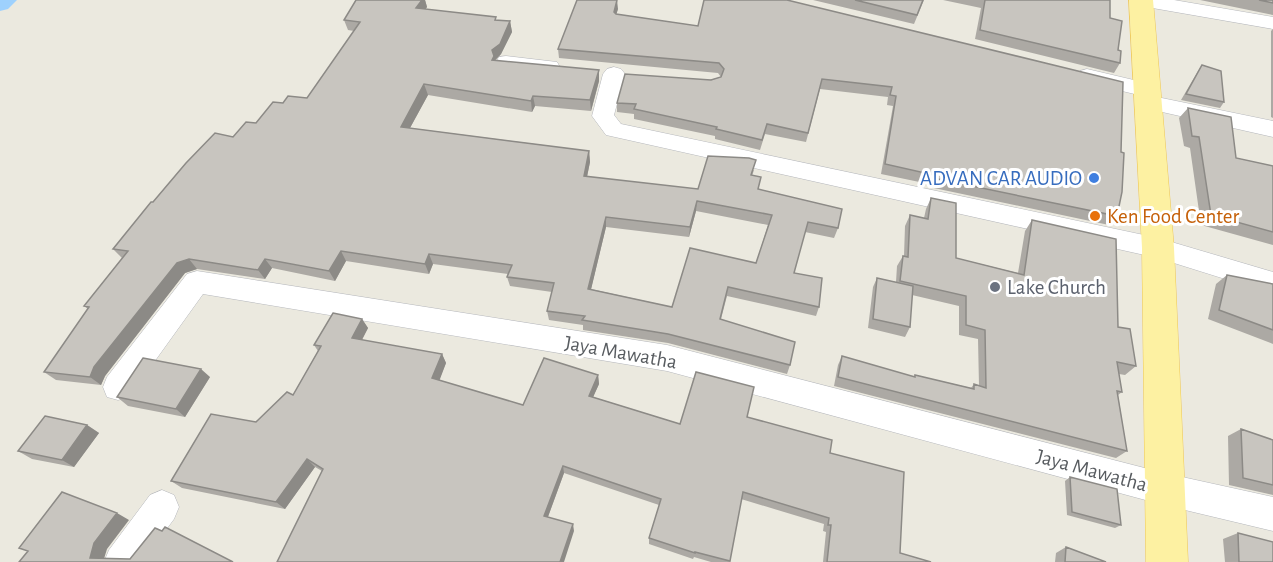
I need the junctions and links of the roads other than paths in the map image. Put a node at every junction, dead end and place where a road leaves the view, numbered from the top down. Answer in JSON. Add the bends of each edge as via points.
{"nodes":[{"id":1,"x":1141,"y":0,"type":"edge"},
{"id":2,"x":1273,"y":23,"type":"edge"},
{"id":3,"x":506,"y":62,"type":"edge"},
{"id":4,"x":571,"y":69,"type":"edge"},
{"id":5,"x":1067,"y":72,"type":"edge"},
{"id":6,"x":614,"y":74,"type":"dead end"},
{"id":7,"x":1147,"y":96,"type":"junction"},
{"id":8,"x":1273,"y":129,"type":"edge"},
{"id":9,"x":1158,"y":248,"type":"junction"},
{"id":10,"x":1273,"y":283,"type":"edge"},
{"id":11,"x":118,"y":387,"type":"dead end"},
{"id":12,"x":1164,"y":489,"type":"junction"},
{"id":13,"x":162,"y":507,"type":"dead end"},
{"id":14,"x":1273,"y":514,"type":"edge"},
{"id":15,"x":121,"y":562,"type":"edge"},
{"id":16,"x":1167,"y":562,"type":"edge"}],
"edges":[{"from":1,"to":2,"type":"street"},
{"from":1,"to":7,"type":"main road"},
{"from":3,"to":4,"type":"street"},
{"from":5,"to":7,"type":"street"},
{"from":6,"to":9,"type":"street","via":[[603,116],[615,130]]},
{"from":7,"to":8,"type":"street"},
{"from":7,"to":9,"type":"main road"},
{"from":9,"to":10,"type":"street"},
{"from":9,"to":12,"type":"main road"},
{"from":11,"to":12,"type":"street","name":"Jaya Mawatha","via":[[197,282],[667,358]]},
{"from":12,"to":14,"type":"street"},
{"from":12,"to":16,"type":"main road"},
{"from":13,"to":15,"type":"street"}]}
